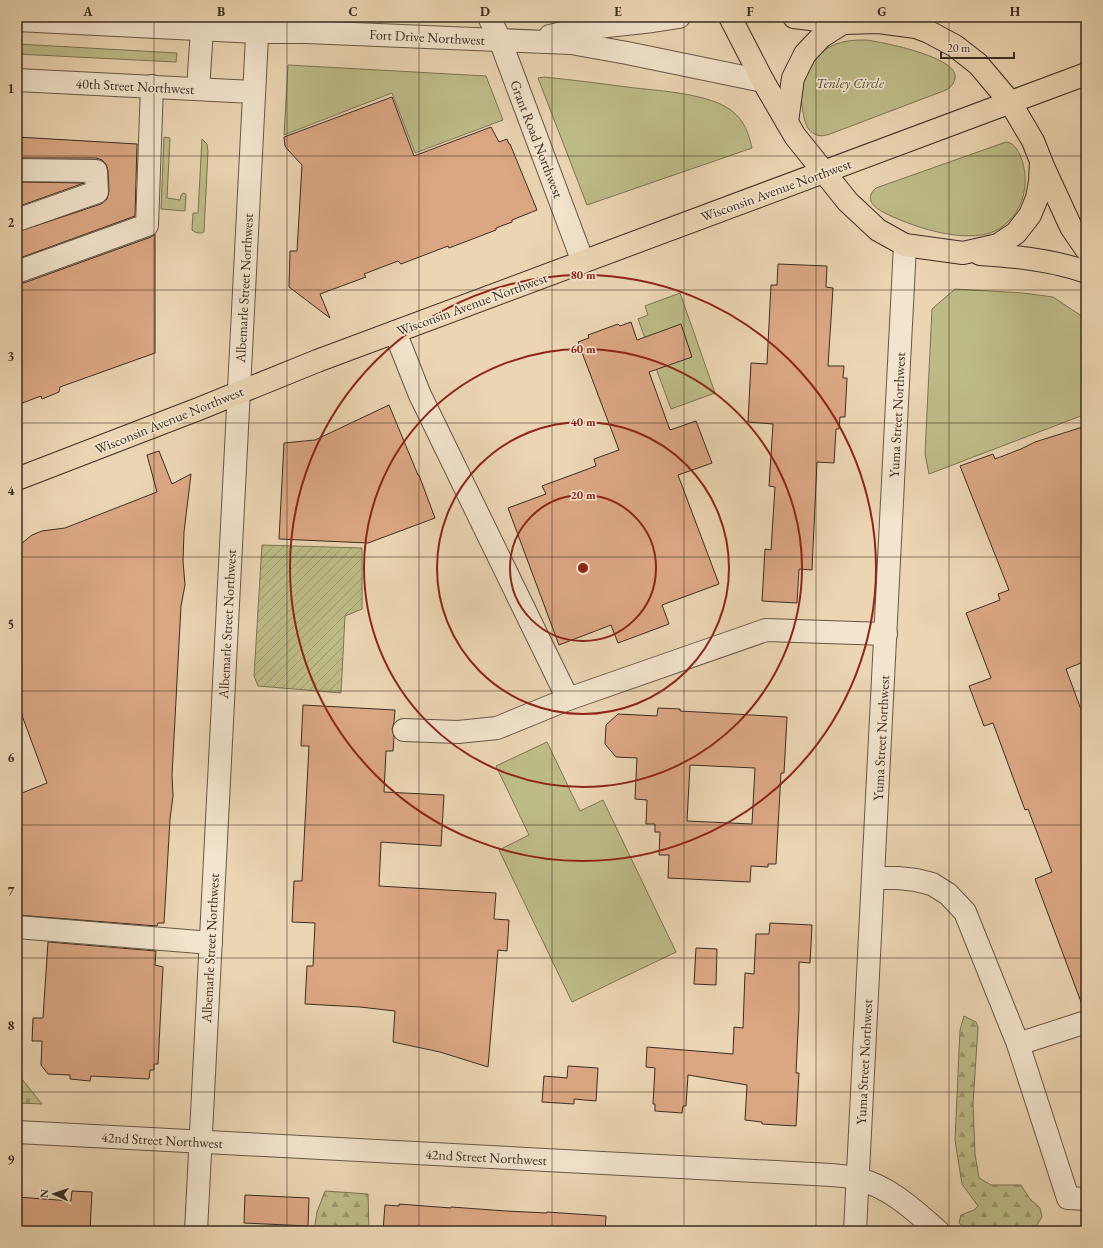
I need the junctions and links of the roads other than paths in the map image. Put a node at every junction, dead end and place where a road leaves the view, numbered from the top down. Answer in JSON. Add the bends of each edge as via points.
{"nodes":[{"id":1,"x":489,"y":17,"type":"edge"},
{"id":2,"x":680,"y":17,"type":"edge"},
{"id":3,"x":730,"y":17,"type":"edge"},
{"id":4,"x":794,"y":17,"type":"edge"},
{"id":5,"x":17,"y":20,"type":"edge"},
{"id":6,"x":916,"y":22,"type":"edge"},
{"id":7,"x":843,"y":23,"type":"junction"},
{"id":8,"x":258,"y":24,"type":"edge"},
{"id":9,"x":202,"y":29,"type":"junction"},
{"id":10,"x":500,"y":40,"type":"junction"},
{"id":11,"x":526,"y":41,"type":"junction"},
{"id":12,"x":1086,"y":74,"type":"edge"},
{"id":13,"x":17,"y":80,"type":"edge"},
{"id":14,"x":762,"y":80,"type":"junction"},
{"id":15,"x":152,"y":86,"type":"junction"},
{"id":16,"x":198,"y":89,"type":"junction"},
{"id":17,"x":253,"y":92,"type":"junction"},
{"id":18,"x":1010,"y":102,"type":"junction"},
{"id":19,"x":787,"y":122,"type":"junction"},
{"id":20,"x":1041,"y":161,"type":"junction"},
{"id":21,"x":17,"y":170,"type":"edge"},
{"id":22,"x":823,"y":172,"type":"junction"},
{"id":23,"x":17,"y":220,"type":"edge"},
{"id":24,"x":905,"y":245,"type":"junction"},
{"id":25,"x":1086,"y":249,"type":"edge"},
{"id":26,"x":963,"y":253,"type":"junction"},
{"id":27,"x":583,"y":262,"type":"junction"},
{"id":28,"x":17,"y":272,"type":"edge"},
{"id":29,"x":1086,"y":272,"type":"edge"},
{"id":30,"x":395,"y":332,"type":"junction"},
{"id":31,"x":239,"y":392,"type":"junction"},
{"id":32,"x":17,"y":479,"type":"edge"},
{"id":33,"x":886,"y":634,"type":"junction"},
{"id":34,"x":568,"y":699,"type":"junction"},
{"id":35,"x":404,"y":730,"type":"dead end"},
{"id":36,"x":874,"y":878,"type":"junction"},
{"id":37,"x":17,"y":927,"type":"edge"},
{"id":38,"x":211,"y":943,"type":"junction"},
{"id":39,"x":1086,"y":1022,"type":"edge"},
{"id":40,"x":1018,"y":1044,"type":"junction"},
{"id":41,"x":17,"y":1132,"type":"edge"},
{"id":42,"x":200,"y":1142,"type":"junction"},
{"id":43,"x":858,"y":1179,"type":"junction"},
{"id":44,"x":1086,"y":1198,"type":"edge"},
{"id":45,"x":196,"y":1231,"type":"edge"},
{"id":46,"x":855,"y":1231,"type":"edge"},
{"id":47,"x":938,"y":1231,"type":"edge"}],
"edges":[{"from":1,"to":10,"type":"street","name":"Grant Road Northwest"},
{"from":2,"to":11,"type":"street","name":"Fort Drive Northwest","via":[[580,29]]},
{"from":3,"to":14,"type":"main road"},
{"from":4,"to":7,"type":"main road"},
{"from":5,"to":9,"type":"street","name":"Fort Drive Northwest"},
{"from":6,"to":7,"type":"main road"},
{"from":6,"to":18,"type":"main road","via":[[955,46],[978,64]]},
{"from":7,"to":19,"type":"main road","via":[[820,37],[805,54],[793,78]]},
{"from":8,"to":9,"type":"street","name":"Fort Drive Northwest"},
{"from":8,"to":10,"type":"street","name":"Fort Drive Northwest","via":[[306,32]]},
{"from":8,"to":17,"type":"street","name":"Albemarle Street Northwest"},
{"from":9,"to":16,"type":"street"},
{"from":10,"to":11,"type":"street","name":"Fort Drive Northwest"},
{"from":10,"to":27,"type":"street","name":"Grant Road Northwest"},
{"from":11,"to":14,"type":"street","name":"Fort Drive Northwest","via":[[570,43]]},
{"from":12,"to":18,"type":"main road","name":"Wisconsin Avenue Northwest"},
{"from":13,"to":15,"type":"street","name":"40th Street Northwest"},
{"from":14,"to":19,"type":"main road"},
{"from":15,"to":16,"type":"street","name":"40th Street Northwest"},
{"from":15,"to":28,"type":"street","via":[[147,224]]},
{"from":16,"to":17,"type":"street","name":"40th Street Northwest"},
{"from":17,"to":31,"type":"street","name":"Albemarle Street Northwest"},
{"from":18,"to":20,"type":"main road","via":[[1033,141]]},
{"from":18,"to":22,"type":"main road","name":"Wisconsin Avenue Northwest"},
{"from":19,"to":22,"type":"main road"},
{"from":20,"to":25,"type":"main road","via":[[1071,227]]},
{"from":20,"to":26,"type":"main road","via":[[1037,198],[1030,215],[1016,233],[998,245]]},
{"from":21,"to":23,"type":"street","via":[[96,171],[97,192]]},
{"from":22,"to":24,"type":"main road","via":[[854,208],[878,230]]},
{"from":22,"to":27,"type":"main road","name":"Wisconsin Avenue Northwest"},
{"from":24,"to":26,"type":"main road"},
{"from":24,"to":33,"type":"street","name":"Yuma Street Northwest"},
{"from":26,"to":29,"type":"main road","via":[[1014,256]]},
{"from":27,"to":30,"type":"main road","name":"Wisconsin Avenue Northwest"},
{"from":30,"to":31,"type":"main road","name":"Wisconsin Avenue Northwest"},
{"from":30,"to":34,"type":"street","via":[[420,395]]},
{"from":31,"to":32,"type":"main road","name":"Wisconsin Avenue Northwest"},
{"from":31,"to":38,"type":"street","name":"Albemarle Street Northwest"},
{"from":33,"to":34,"type":"street","via":[[766,630]]},
{"from":33,"to":36,"type":"street","name":"Yuma Street Northwest"},
{"from":34,"to":35,"type":"street","via":[[497,728],[458,732]]},
{"from":36,"to":40,"type":"street","via":[[932,884],[948,894],[965,912]]},
{"from":36,"to":43,"type":"street","name":"Yuma Street Northwest"},
{"from":37,"to":38,"type":"street"},
{"from":38,"to":42,"type":"street","name":"Albemarle Street Northwest"},
{"from":39,"to":40,"type":"street"},
{"from":40,"to":44,"type":"street","via":[[1068,1198]]},
{"from":41,"to":42,"type":"street","name":"42nd Street Northwest"},
{"from":42,"to":43,"type":"street","name":"42nd Street Northwest","via":[[826,1174]]},
{"from":42,"to":45,"type":"street","name":"Albemarle Street Northwest"},
{"from":43,"to":46,"type":"street","name":"Yuma Street Northwest"},
{"from":43,"to":47,"type":"street","name":"42nd Street Northwest","via":[[894,1195]]}]}
